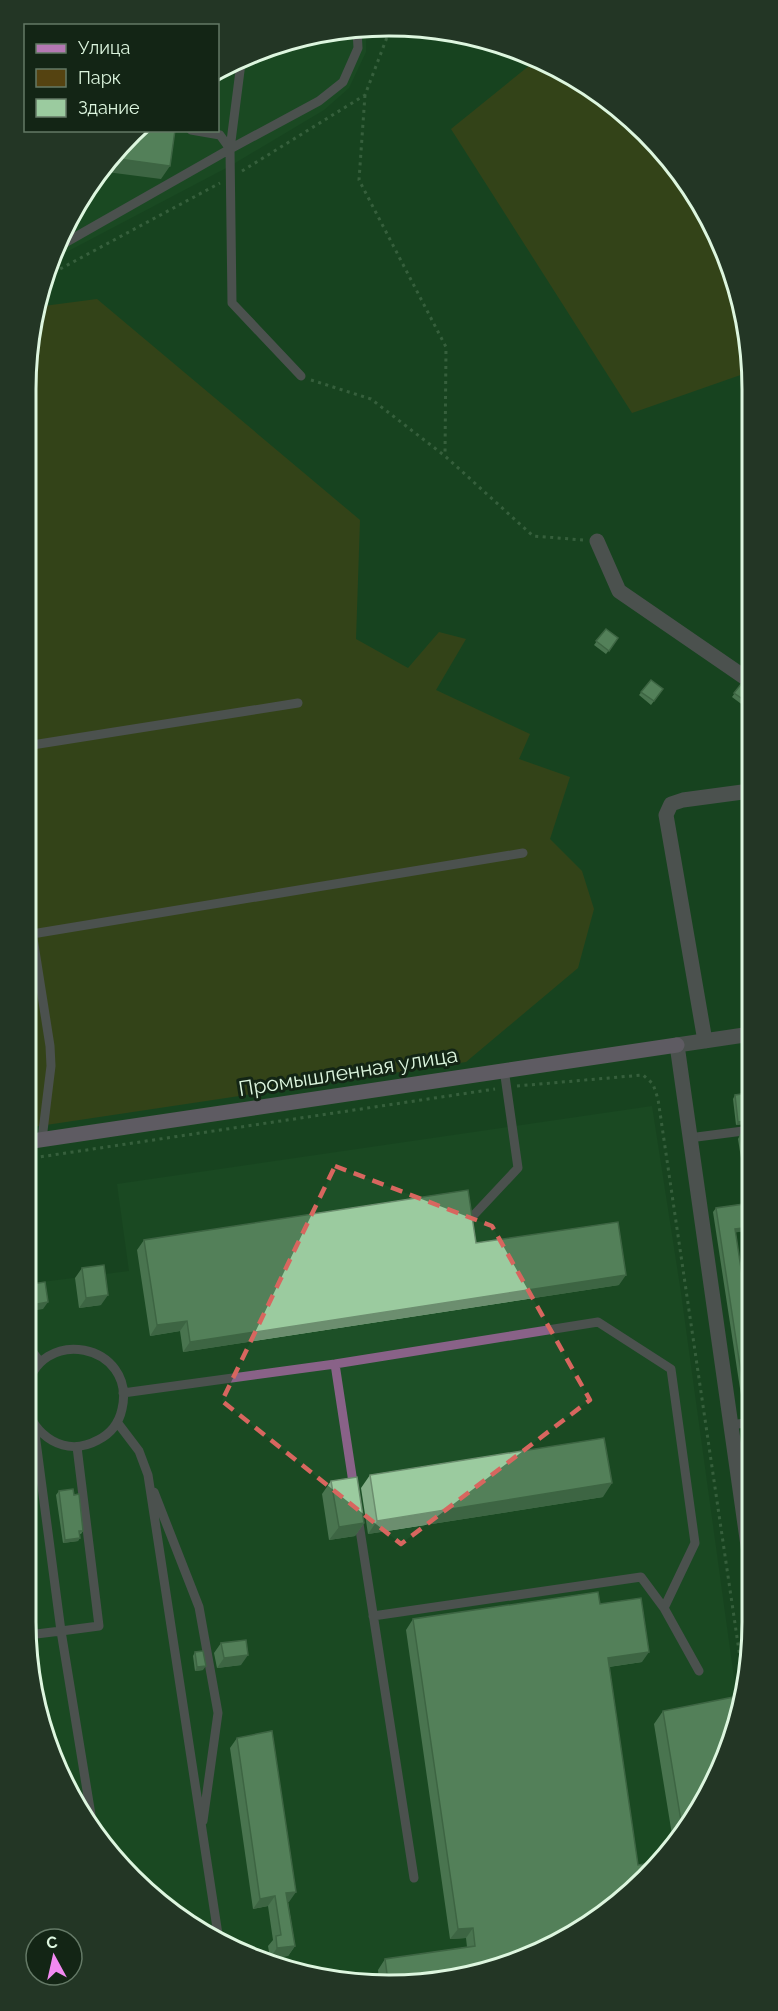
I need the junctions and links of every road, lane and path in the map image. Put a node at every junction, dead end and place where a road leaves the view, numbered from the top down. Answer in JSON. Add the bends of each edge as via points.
{"nodes":[{"id":1,"x":357,"y":38,"type":"edge"},
{"id":2,"x":240,"y":69,"type":"edge"},
{"id":3,"x":365,"y":95,"type":"dead end"},
{"id":4,"x":203,"y":132,"type":"edge"},
{"id":5,"x":230,"y":149,"type":"junction"},
{"id":6,"x":69,"y":241,"type":"edge"},
{"id":7,"x":301,"y":376,"type":"joint"},
{"id":8,"x":445,"y":456,"type":"junction"},
{"id":9,"x":597,"y":541,"type":"joint"},
{"id":10,"x":742,"y":676,"type":"edge"},
{"id":11,"x":298,"y":703,"type":"dead end"},
{"id":12,"x":36,"y":744,"type":"edge"},
{"id":13,"x":742,"y":792,"type":"edge"},
{"id":14,"x":524,"y":853,"type":"dead end"},
{"id":15,"x":36,"y":934,"type":"edge"},
{"id":16,"x":36,"y":972,"type":"edge"},
{"id":17,"x":742,"y":1035,"type":"edge"},
{"id":18,"x":705,"y":1041,"type":"junction"},
{"id":19,"x":677,"y":1045,"type":"junction"},
{"id":20,"x":504,"y":1069,"type":"junction"},
{"id":21,"x":507,"y":1087,"type":"junction"},
{"id":22,"x":742,"y":1131,"type":"edge"},
{"id":23,"x":689,"y":1138,"type":"junction"},
{"id":24,"x":42,"y":1139,"type":"junction"},
{"id":25,"x":36,"y":1140,"type":"edge"},
{"id":26,"x":36,"y":1158,"type":"edge"},
{"id":27,"x":472,"y":1217,"type":"edge"},
{"id":28,"x":36,"y":1357,"type":"edge"},
{"id":29,"x":40,"y":1362,"type":"junction"},
{"id":30,"x":335,"y":1364,"type":"junction"},
{"id":31,"x":36,"y":1368,"type":"edge"},
{"id":32,"x":123,"y":1393,"type":"junction"},
{"id":33,"x":117,"y":1422,"type":"junction"},
{"id":34,"x":742,"y":1423,"type":"edge"},
{"id":35,"x":731,"y":1425,"type":"junction"},
{"id":36,"x":36,"y":1428,"type":"edge"},
{"id":37,"x":36,"y":1441,"type":"edge"},
{"id":38,"x":76,"y":1447,"type":"junction"},
{"id":39,"x":148,"y":1475,"type":"junction"},
{"id":40,"x":742,"y":1503,"type":"edge"},
{"id":41,"x":664,"y":1608,"type":"junction"},
{"id":42,"x":373,"y":1616,"type":"junction"},
{"id":43,"x":61,"y":1631,"type":"junction"},
{"id":44,"x":37,"y":1634,"type":"edge"},
{"id":45,"x":740,"y":1657,"type":"edge"},
{"id":46,"x":699,"y":1671,"type":"dead end"},
{"id":47,"x":90,"y":1811,"type":"edge"},
{"id":48,"x":202,"y":1833,"type":"junction"},
{"id":49,"x":414,"y":1878,"type":"dead end"},
{"id":50,"x":217,"y":1931,"type":"edge"}],
"edges":[{"from":1,"to":5,"type":"lane","via":[[358,48],[343,82],[319,101]]},
{"from":2,"to":5,"type":"lane"},
{"from":3,"to":8,"type":"path","via":[[358,180],[446,346]]},
{"from":4,"to":5,"type":"lane","via":[[220,135]]},
{"from":5,"to":6,"type":"lane"},
{"from":5,"to":7,"type":"lane","via":[[232,303]]},
{"from":7,"to":8,"type":"path","via":[[371,399]]},
{"from":8,"to":9,"type":"path","via":[[533,536]]},
{"from":9,"to":10,"type":"street","via":[[619,591]]},
{"from":11,"to":12,"type":"lane"},
{"from":13,"to":18,"type":"street","via":[[683,800],[670,804],[666,814]]},
{"from":14,"to":15,"type":"lane"},
{"from":16,"to":24,"type":"lane","via":[[51,1066]]},
{"from":17,"to":18,"type":"street","name":"Промышленная улица"},
{"from":18,"to":19,"type":"street","name":"Промышленная улица"},
{"from":19,"to":20,"type":"street","name":"Промышленная улица"},
{"from":19,"to":23,"type":"street"},
{"from":20,"to":21,"type":"lane"},
{"from":20,"to":24,"type":"street","name":"Промышленная улица"},
{"from":21,"to":26,"type":"path"},
{"from":21,"to":27,"type":"lane","via":[[518,1168]]},
{"from":21,"to":45,"type":"path","via":[[643,1075],[652,1084],[660,1111]]},
{"from":22,"to":23,"type":"lane"},
{"from":23,"to":35,"type":"street"},
{"from":24,"to":25,"type":"street","name":"Промышленная улица"},
{"from":28,"to":29,"type":"lane"},
{"from":29,"to":31,"type":"lane"},
{"from":29,"to":32,"type":"lane","via":[[73,1348],[92,1352],[113,1368]]},
{"from":30,"to":32,"type":"lane"},
{"from":30,"to":41,"type":"lane","via":[[598,1322],[671,1370],[695,1543]]},
{"from":30,"to":42,"type":"lane"},
{"from":32,"to":33,"type":"lane"},
{"from":33,"to":38,"type":"lane","via":[[104,1437]]},
{"from":33,"to":39,"type":"lane","via":[[139,1451]]},
{"from":34,"to":35,"type":"lane"},
{"from":35,"to":40,"type":"street"},
{"from":36,"to":38,"type":"lane","via":[[60,1445]]},
{"from":37,"to":43,"type":"lane"},
{"from":38,"to":43,"type":"lane","via":[[99,1626]]},
{"from":39,"to":48,"type":"lane"},
{"from":39,"to":48,"type":"lane","via":[[199,1607],[218,1713]]},
{"from":41,"to":42,"type":"lane","via":[[641,1577]]},
{"from":41,"to":46,"type":"lane"},
{"from":42,"to":49,"type":"lane"},
{"from":43,"to":44,"type":"lane"},
{"from":43,"to":47,"type":"lane"},
{"from":48,"to":50,"type":"lane"}]}
